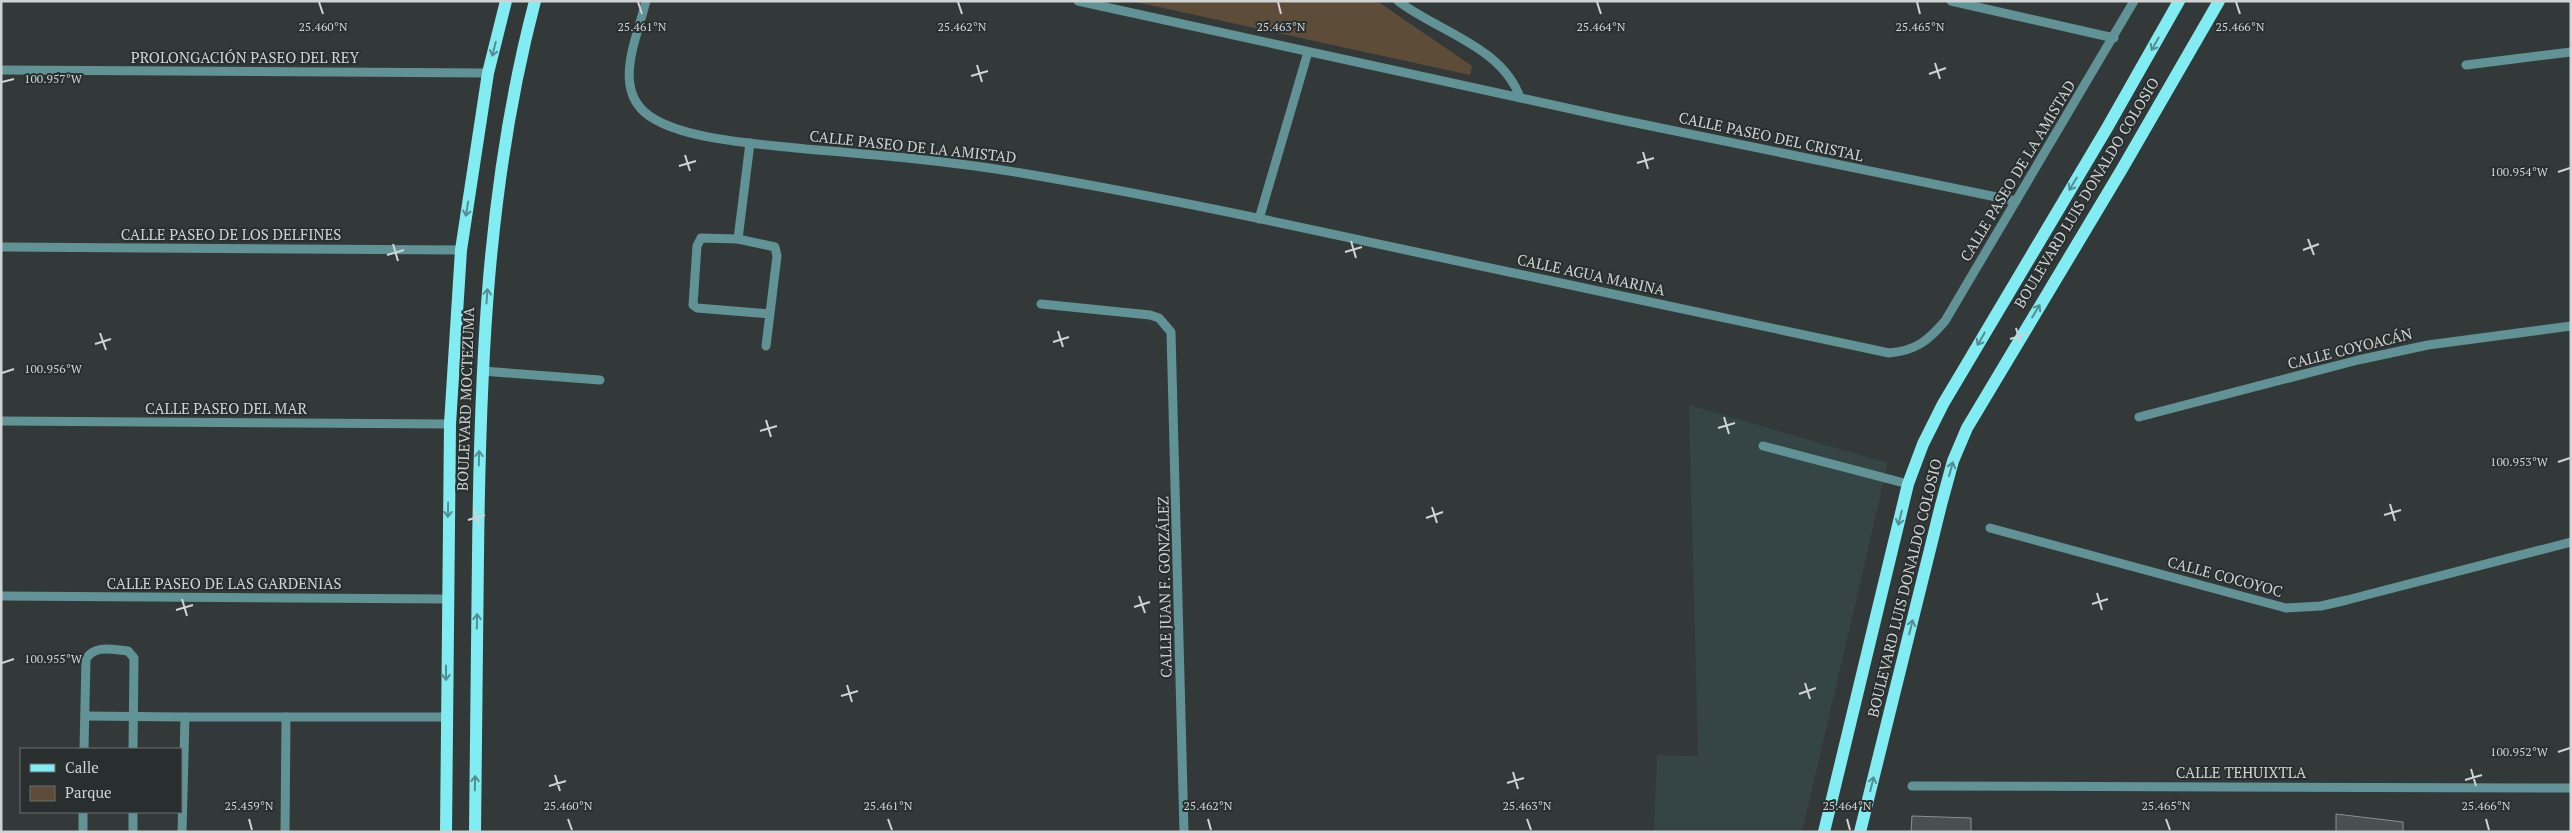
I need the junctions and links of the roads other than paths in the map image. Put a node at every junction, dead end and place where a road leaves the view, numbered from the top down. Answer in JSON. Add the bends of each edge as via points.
{"nodes":[{"id":1,"x":506,"y":1,"type":"edge"},
{"id":2,"x":535,"y":1,"type":"edge"},
{"id":3,"x":646,"y":1,"type":"edge"},
{"id":4,"x":1078,"y":1,"type":"edge"},
{"id":5,"x":1398,"y":1,"type":"edge"},
{"id":6,"x":1951,"y":1,"type":"edge"},
{"id":7,"x":2134,"y":1,"type":"edge"},
{"id":8,"x":2179,"y":1,"type":"edge"},
{"id":9,"x":2219,"y":1,"type":"edge"},
{"id":10,"x":2114,"y":38,"type":"junction"},
{"id":11,"x":1308,"y":52,"type":"junction"},
{"id":12,"x":2571,"y":52,"type":"edge"},
{"id":13,"x":2466,"y":65,"type":"dead end"},
{"id":14,"x":1,"y":70,"type":"edge"},
{"id":15,"x":488,"y":73,"type":"junction"},
{"id":16,"x":1520,"y":98,"type":"junction"},
{"id":17,"x":750,"y":143,"type":"junction"},
{"id":18,"x":2016,"y":202,"type":"junction"},
{"id":19,"x":1259,"y":219,"type":"junction"},
{"id":20,"x":738,"y":239,"type":"junction"},
{"id":21,"x":1,"y":247,"type":"edge"},
{"id":22,"x":461,"y":250,"type":"junction"},
{"id":23,"x":1041,"y":304,"type":"dead end"},
{"id":24,"x":770,"y":314,"type":"junction"},
{"id":25,"x":2571,"y":326,"type":"edge"},
{"id":26,"x":766,"y":346,"type":"dead end"},
{"id":27,"x":1917,"y":348,"type":"joint"},
{"id":28,"x":482,"y":371,"type":"junction"},
{"id":29,"x":600,"y":380,"type":"dead end"},
{"id":30,"x":2139,"y":417,"type":"dead end"},
{"id":31,"x":1,"y":421,"type":"edge"},
{"id":32,"x":450,"y":424,"type":"junction"},
{"id":33,"x":1763,"y":446,"type":"dead end"},
{"id":34,"x":1908,"y":484,"type":"junction"},
{"id":35,"x":1990,"y":528,"type":"dead end"},
{"id":36,"x":2571,"y":542,"type":"edge"},
{"id":37,"x":1,"y":596,"type":"edge"},
{"id":38,"x":447,"y":599,"type":"junction"},
{"id":39,"x":85,"y":716,"type":"junction"},
{"id":40,"x":134,"y":716,"type":"junction"},
{"id":41,"x":185,"y":717,"type":"junction"},
{"id":42,"x":286,"y":717,"type":"junction"},
{"id":43,"x":446,"y":717,"type":"junction"},
{"id":44,"x":84,"y":748,"type":"edge"},
{"id":45,"x":134,"y":748,"type":"edge"},
{"id":46,"x":1912,"y":786,"type":"dead end"},
{"id":47,"x":2571,"y":788,"type":"edge"},
{"id":48,"x":83,"y":813,"type":"edge"},
{"id":49,"x":133,"y":813,"type":"edge"},
{"id":50,"x":82,"y":832,"type":"edge"},
{"id":51,"x":132,"y":832,"type":"edge"},
{"id":52,"x":182,"y":832,"type":"edge"},
{"id":53,"x":285,"y":832,"type":"edge"},
{"id":54,"x":446,"y":832,"type":"edge"},
{"id":55,"x":475,"y":832,"type":"edge"},
{"id":56,"x":1184,"y":832,"type":"edge"},
{"id":57,"x":1824,"y":832,"type":"edge"},
{"id":58,"x":1860,"y":832,"type":"edge"}],
"edges":[{"from":1,"to":15,"type":"main road","name":"BOULEVARD MOCTEZUMA","one_way":true},
{"from":28,"to":2,"type":"main road","name":"BOULEVARD MOCTEZUMA","one_way":true,"via":[[489,258],[518,67]]},
{"from":3,"to":17,"type":"street","name":"CALLE PASEO DE LA AMISTAD","via":[[629,70],[628,86],[632,98],[654,120],[672,127]]},
{"from":4,"to":11,"type":"street","name":"CALLE PASEO DEL CRISTAL"},
{"from":5,"to":16,"type":"street","via":[[1481,51],[1504,69]]},
{"from":6,"to":10,"type":"street"},
{"from":7,"to":10,"type":"street","name":"CALLE PASEO DE LA AMISTAD"},
{"from":8,"to":34,"type":"main road","name":"BOULEVARD LUIS DONALDO COLOSIO","one_way":true,"via":[[1943,404],[1922,444]]},
{"from":58,"to":9,"type":"main road","name":"BOULEVARD LUIS DONALDO COLOSIO","one_way":true,"via":[[1941,505],[1953,461],[1967,428]]},
{"from":10,"to":18,"type":"street","name":"CALLE PASEO DE LA AMISTAD"},
{"from":11,"to":16,"type":"street","name":"CALLE PASEO DEL CRISTAL"},
{"from":11,"to":19,"type":"street"},
{"from":12,"to":13,"type":"street"},
{"from":14,"to":15,"type":"street","name":"PROLONGACIÓN PASEO DEL REY"},
{"from":15,"to":22,"type":"main road","name":"BOULEVARD MOCTEZUMA","one_way":true},
{"from":16,"to":18,"type":"street","name":"CALLE PASEO DEL CRISTAL"},
{"from":17,"to":19,"type":"street","name":"CALLE PASEO DE LA AMISTAD","via":[[958,163]]},
{"from":17,"to":20,"type":"street"},
{"from":18,"to":27,"type":"street","name":"CALLE PASEO DE LA AMISTAD","via":[[1944,321]]},
{"from":19,"to":27,"type":"street","name":"CALLE AGUA MARINA","via":[[1889,353]]},
{"from":20,"to":24,"type":"street","via":[[772,245],[777,251]]},
{"from":20,"to":24,"type":"street","via":[[704,236],[698,241],[693,305],[697,308]]},
{"from":21,"to":22,"type":"street","name":"CALLE PASEO DE LOS DELFINES"},
{"from":22,"to":32,"type":"main road","name":"BOULEVARD MOCTEZUMA"},
{"from":23,"to":56,"type":"street","name":"CALLE JUAN F. GONZÁLEZ","via":[[1150,315],[1167,325],[1173,341]]},
{"from":24,"to":26,"type":"street"},
{"from":25,"to":30,"type":"street","name":"CALLE COYOACÁN","via":[[2428,345]]},
{"from":28,"to":29,"type":"street"},
{"from":55,"to":28,"type":"main road","name":"BOULEVARD MOCTEZUMA","one_way":true},
{"from":31,"to":32,"type":"street","name":"CALLE PASEO DEL MAR"},
{"from":32,"to":38,"type":"main road","name":"BOULEVARD MOCTEZUMA","one_way":true},
{"from":33,"to":34,"type":"street"},
{"from":34,"to":57,"type":"main road","name":"BOULEVARD LUIS DONALDO COLOSIO","one_way":true},
{"from":35,"to":36,"type":"street","name":"CALLE COCOYOC","via":[[2286,608],[2338,602]]},
{"from":37,"to":38,"type":"street","name":"CALLE PASEO DE LAS GARDENIAS"},
{"from":38,"to":43,"type":"main road","name":"BOULEVARD MOCTEZUMA","one_way":true},
{"from":39,"to":40,"type":"street"},
{"from":39,"to":40,"type":"street","via":[[86,659],[95,650],[102,649],[128,651],[134,658]]},
{"from":39,"to":44,"type":"street"},
{"from":40,"to":41,"type":"street"},
{"from":40,"to":45,"type":"street"},
{"from":41,"to":42,"type":"street"},
{"from":41,"to":52,"type":"street"},
{"from":42,"to":43,"type":"street"},
{"from":42,"to":53,"type":"street"},
{"from":43,"to":54,"type":"main road","name":"BOULEVARD MOCTEZUMA"},
{"from":46,"to":47,"type":"street","name":"CALLE TEHUIXTLA"},
{"from":48,"to":50,"type":"street"},
{"from":49,"to":51,"type":"street"}]}
